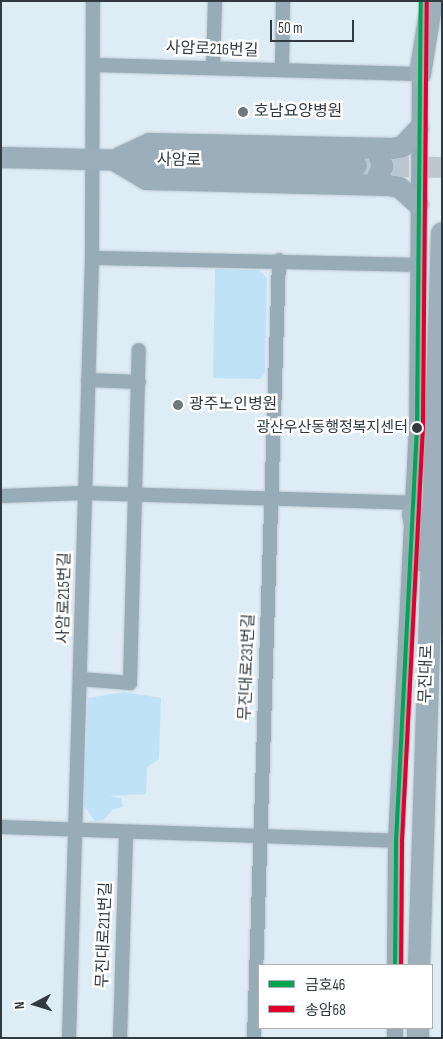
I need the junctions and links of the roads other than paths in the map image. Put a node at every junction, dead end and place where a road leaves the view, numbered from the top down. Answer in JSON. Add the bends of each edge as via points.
{"nodes":[{"id":1,"x":93,"y":1,"type":"edge"},
{"id":2,"x":215,"y":1,"type":"edge"},
{"id":3,"x":283,"y":1,"type":"edge"},
{"id":4,"x":421,"y":1,"type":"edge"},
{"id":5,"x":432,"y":1,"type":"edge"},
{"id":6,"x":92,"y":65,"type":"junction"},
{"id":7,"x":213,"y":68,"type":"junction"},
{"id":8,"x":282,"y":70,"type":"junction"},
{"id":9,"x":420,"y":74,"type":"junction"},
{"id":10,"x":418,"y":129,"type":"junction"},
{"id":11,"x":376,"y":148,"type":"junction"},
{"id":12,"x":1,"y":157,"type":"edge"},
{"id":13,"x":92,"y":159,"type":"junction"},
{"id":14,"x":114,"y":160,"type":"junction"},
{"id":15,"x":356,"y":165,"type":"tunnel mouth"},
{"id":16,"x":374,"y":184,"type":"junction"},
{"id":17,"x":418,"y":204,"type":"junction"},
{"id":18,"x":442,"y":233,"type":"edge"},
{"id":19,"x":92,"y":258,"type":"junction"},
{"id":20,"x":278,"y":260,"type":"junction"},
{"id":21,"x":416,"y":265,"type":"junction"},
{"id":22,"x":139,"y":350,"type":"dead end"},
{"id":23,"x":88,"y":380,"type":"junction"},
{"id":24,"x":139,"y":382,"type":"junction"},
{"id":25,"x":84,"y":493,"type":"junction"},
{"id":26,"x":1,"y":496,"type":"edge"},
{"id":27,"x":136,"y":496,"type":"junction"},
{"id":28,"x":271,"y":501,"type":"junction"},
{"id":29,"x":413,"y":508,"type":"junction"},
{"id":30,"x":429,"y":604,"type":"junction"},
{"id":31,"x":80,"y":679,"type":"junction"},
{"id":32,"x":1,"y":827,"type":"edge"},
{"id":33,"x":74,"y":832,"type":"junction"},
{"id":34,"x":126,"y":834,"type":"junction"},
{"id":35,"x":260,"y":836,"type":"junction"},
{"id":36,"x":396,"y":841,"type":"junction"},
{"id":37,"x":396,"y":964,"type":"edge"},
{"id":38,"x":419,"y":964,"type":"edge"},
{"id":39,"x":70,"y":1038,"type":"edge"},
{"id":40,"x":120,"y":1038,"type":"edge"},
{"id":41,"x":254,"y":1038,"type":"edge"}],
"edges":[{"from":1,"to":6,"type":"street"},
{"from":2,"to":7,"type":"street"},
{"from":3,"to":8,"type":"street"},
{"from":4,"to":9,"type":"street","name":"무진대로"},
{"from":5,"to":9,"type":"highway"},
{"from":6,"to":7,"type":"street","name":"사암로216번길"},
{"from":6,"to":13,"type":"street"},
{"from":7,"to":8,"type":"street","name":"사암로216번길"},
{"from":8,"to":9,"type":"street","name":"사암로216번길"},
{"from":9,"to":10,"type":"street","name":"무진대로"},
{"from":10,"to":11,"type":"main road","via":[[402,146]]},
{"from":10,"to":17,"type":"street","name":"무진대로"},
{"from":11,"to":14,"type":"main road","via":[[149,143]]},
{"from":11,"to":16,"type":"main road","via":[[382,166]]},
{"from":12,"to":13,"type":"main road","name":"사암로"},
{"from":13,"to":14,"type":"main road","name":"사암로"},
{"from":13,"to":19,"type":"street","name":"사암로215번길"},
{"from":14,"to":15,"type":"main road","name":"사암로"},
{"from":14,"to":16,"type":"main road","via":[[146,179]]},
{"from":16,"to":17,"type":"main road","via":[[399,187]]},
{"from":17,"to":21,"type":"street","name":"무진대로"},
{"from":18,"to":30,"type":"highway","name":"무진대로"},
{"from":19,"to":20,"type":"street"},
{"from":19,"to":23,"type":"street","name":"사암로215번길"},
{"from":20,"to":21,"type":"street"},
{"from":20,"to":28,"type":"street","name":"무진대로231번길"},
{"from":21,"to":29,"type":"street","name":"무진대로"},
{"from":22,"to":24,"type":"street"},
{"from":23,"to":24,"type":"street"},
{"from":23,"to":25,"type":"street","name":"사암로215번길"},
{"from":24,"to":27,"type":"street"},
{"from":25,"to":26,"type":"street"},
{"from":25,"to":27,"type":"street"},
{"from":25,"to":31,"type":"street","name":"사암로215번길"},
{"from":27,"to":28,"type":"street"},
{"from":27,"to":31,"type":"street","via":[[130,683]]},
{"from":28,"to":29,"type":"street"},
{"from":28,"to":35,"type":"street","name":"무진대로231번길"},
{"from":29,"to":30,"type":"highway"},
{"from":29,"to":36,"type":"street","name":"무진대로"},
{"from":30,"to":38,"type":"highway","name":"무진대로"},
{"from":31,"to":33,"type":"street","name":"사암로215번길"},
{"from":32,"to":33,"type":"street"},
{"from":33,"to":34,"type":"street"},
{"from":33,"to":39,"type":"street","name":"사암로215번길"},
{"from":34,"to":35,"type":"street"},
{"from":34,"to":40,"type":"street","name":"무진대로211번길"},
{"from":35,"to":36,"type":"street"},
{"from":35,"to":41,"type":"street"},
{"from":36,"to":37,"type":"street","name":"무진대로"}]}
